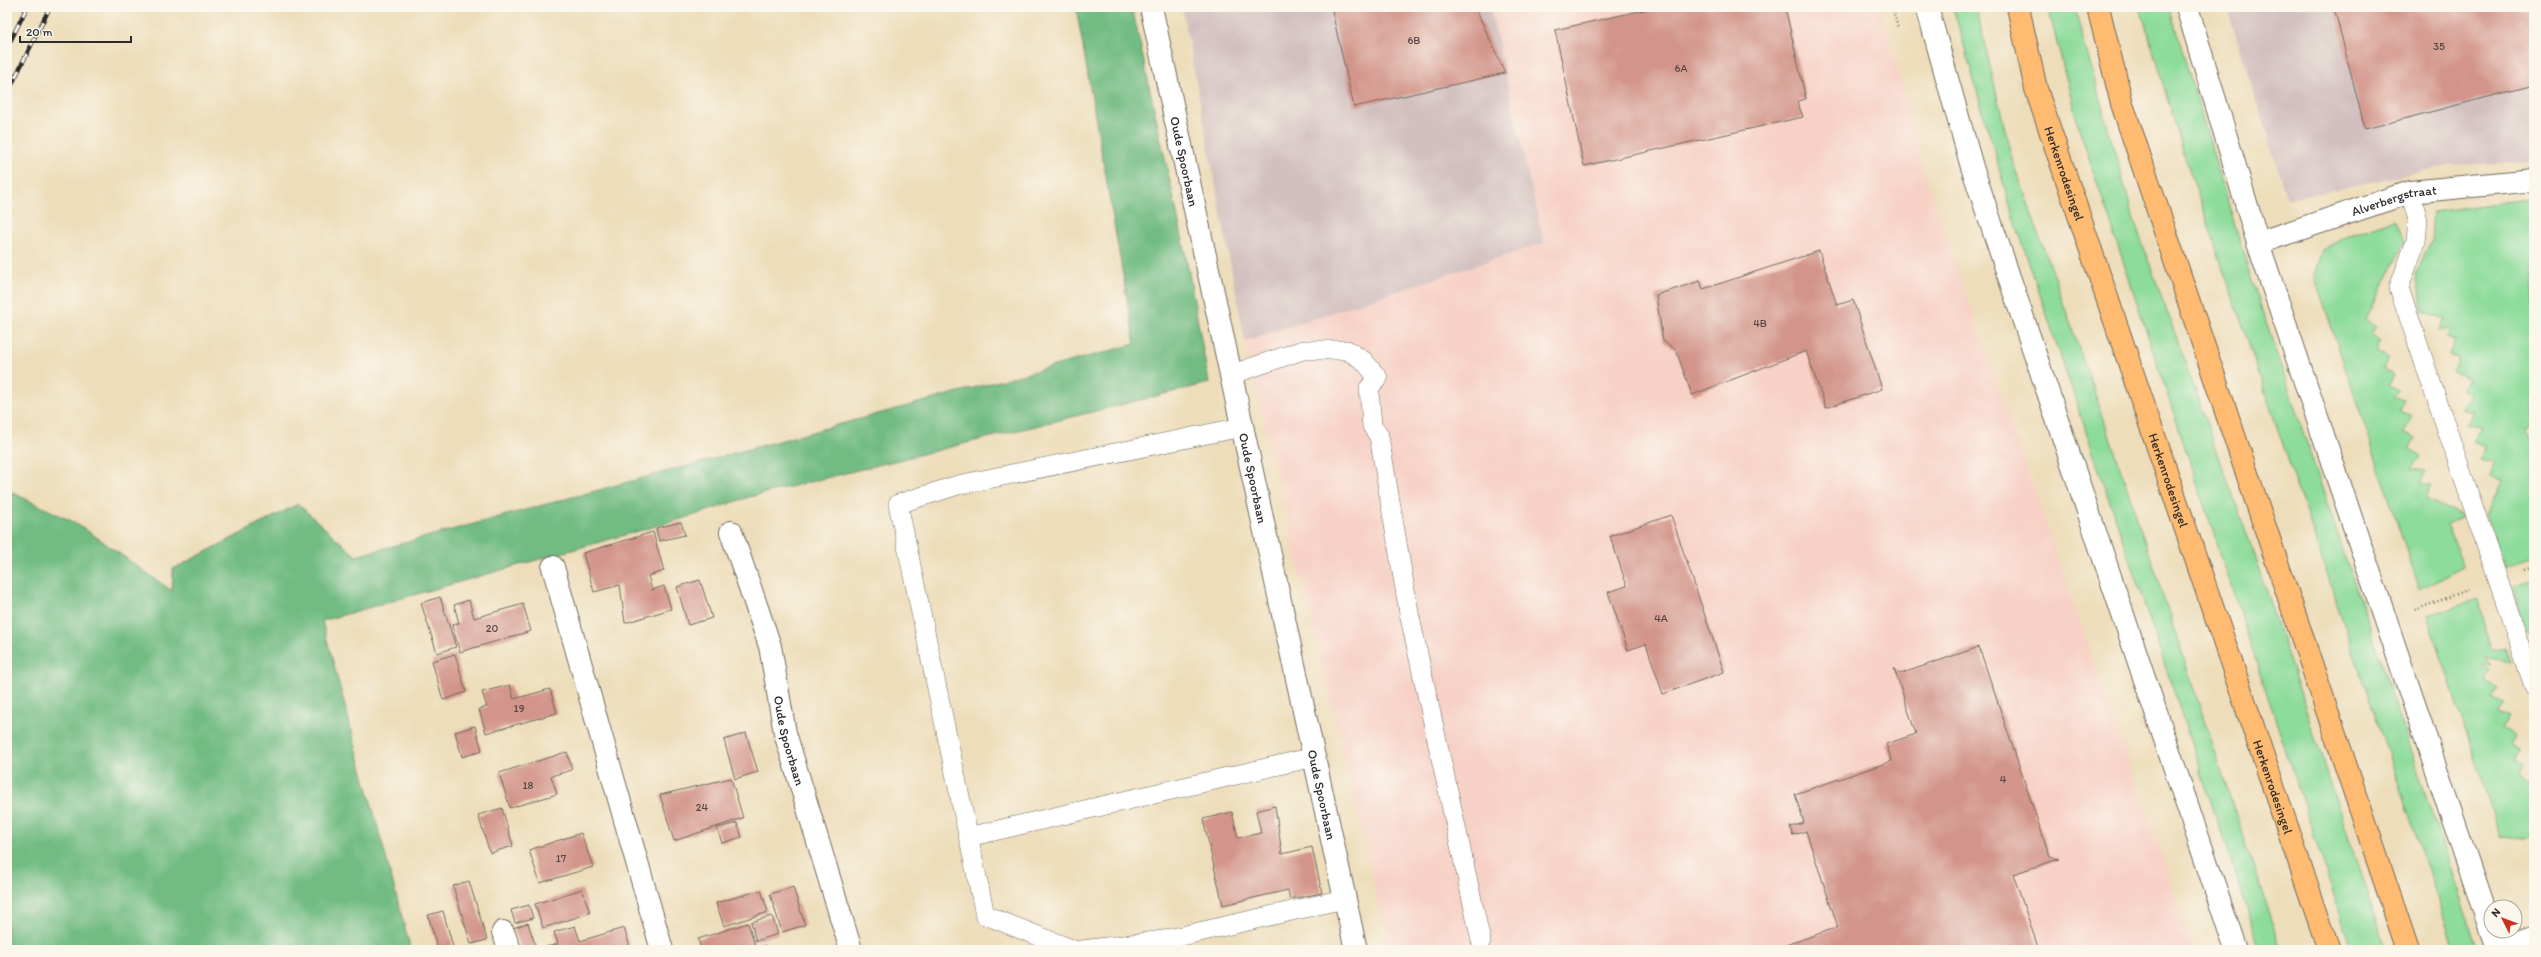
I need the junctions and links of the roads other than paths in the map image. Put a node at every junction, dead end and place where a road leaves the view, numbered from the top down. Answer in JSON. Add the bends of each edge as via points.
{"nodes":[{"id":1,"x":1151,"y":7,"type":"edge"},
{"id":2,"x":1928,"y":7,"type":"edge"},
{"id":3,"x":2018,"y":7,"type":"edge"},
{"id":4,"x":2098,"y":7,"type":"edge"},
{"id":5,"x":2186,"y":7,"type":"edge"},
{"id":6,"x":2534,"y":180,"type":"edge"},
{"id":7,"x":2410,"y":192,"type":"junction"},
{"id":8,"x":2258,"y":243,"type":"junction"},
{"id":9,"x":1230,"y":375,"type":"junction"},
{"id":10,"x":1242,"y":427,"type":"junction"},
{"id":11,"x":731,"y":532,"type":"dead end"},
{"id":12,"x":553,"y":567,"type":"dead end"},
{"id":13,"x":2534,"y":686,"type":"edge"},
{"id":14,"x":1314,"y":757,"type":"junction"},
{"id":15,"x":968,"y":837,"type":"junction"},
{"id":16,"x":1344,"y":898,"type":"junction"},
{"id":17,"x":2534,"y":937,"type":"edge"},
{"id":18,"x":2494,"y":940,"type":"edge"},
{"id":19,"x":1481,"y":941,"type":"dead end"},
{"id":20,"x":662,"y":950,"type":"edge"},
{"id":21,"x":851,"y":950,"type":"edge"},
{"id":22,"x":1074,"y":950,"type":"edge"},
{"id":23,"x":1082,"y":950,"type":"edge"},
{"id":24,"x":1356,"y":950,"type":"edge"},
{"id":25,"x":2236,"y":950,"type":"edge"},
{"id":26,"x":2329,"y":950,"type":"edge"},
{"id":27,"x":2408,"y":950,"type":"edge"}],
"edges":[{"from":1,"to":9,"type":"street","name":"Oude Spoorbaan"},
{"from":2,"to":25,"type":"street","via":[[1972,167]]},
{"from":3,"to":26,"type":"highway","name":"Herkenrodesingel","via":[[2036,89]]},
{"from":4,"to":27,"type":"highway","via":[[2122,104]]},
{"from":5,"to":8,"type":"street"},
{"from":6,"to":7,"type":"street","name":"Alverbergstraat"},
{"from":7,"to":8,"type":"street","name":"Alverbergstraat"},
{"from":7,"to":13,"type":"lane","via":[[2418,220],[2416,241],[2399,288]]},
{"from":8,"to":18,"type":"street"},
{"from":9,"to":10,"type":"street","name":"Oude Spoorbaan"},
{"from":9,"to":19,"type":"lane","via":[[1303,350],[1347,350],[1364,362],[1378,378],[1369,388],[1372,426],[1379,436],[1409,613]]},
{"from":10,"to":14,"type":"street","name":"Oude Spoorbaan"},
{"from":10,"to":15,"type":"lane","via":[[958,485],[898,504]]},
{"from":11,"to":21,"type":"street","name":"Oude Spoorbaan","via":[[770,646],[785,733]]},
{"from":12,"to":20,"type":"street"},
{"from":14,"to":15,"type":"lane"},
{"from":14,"to":16,"type":"street","name":"Oude Spoorbaan"},
{"from":15,"to":22,"type":"lane","via":[[985,915]]},
{"from":16,"to":23,"type":"lane","via":[[1164,940]]},
{"from":16,"to":24,"type":"street","name":"Oude Spoorbaan"},
{"from":17,"to":18,"type":"street"}]}
